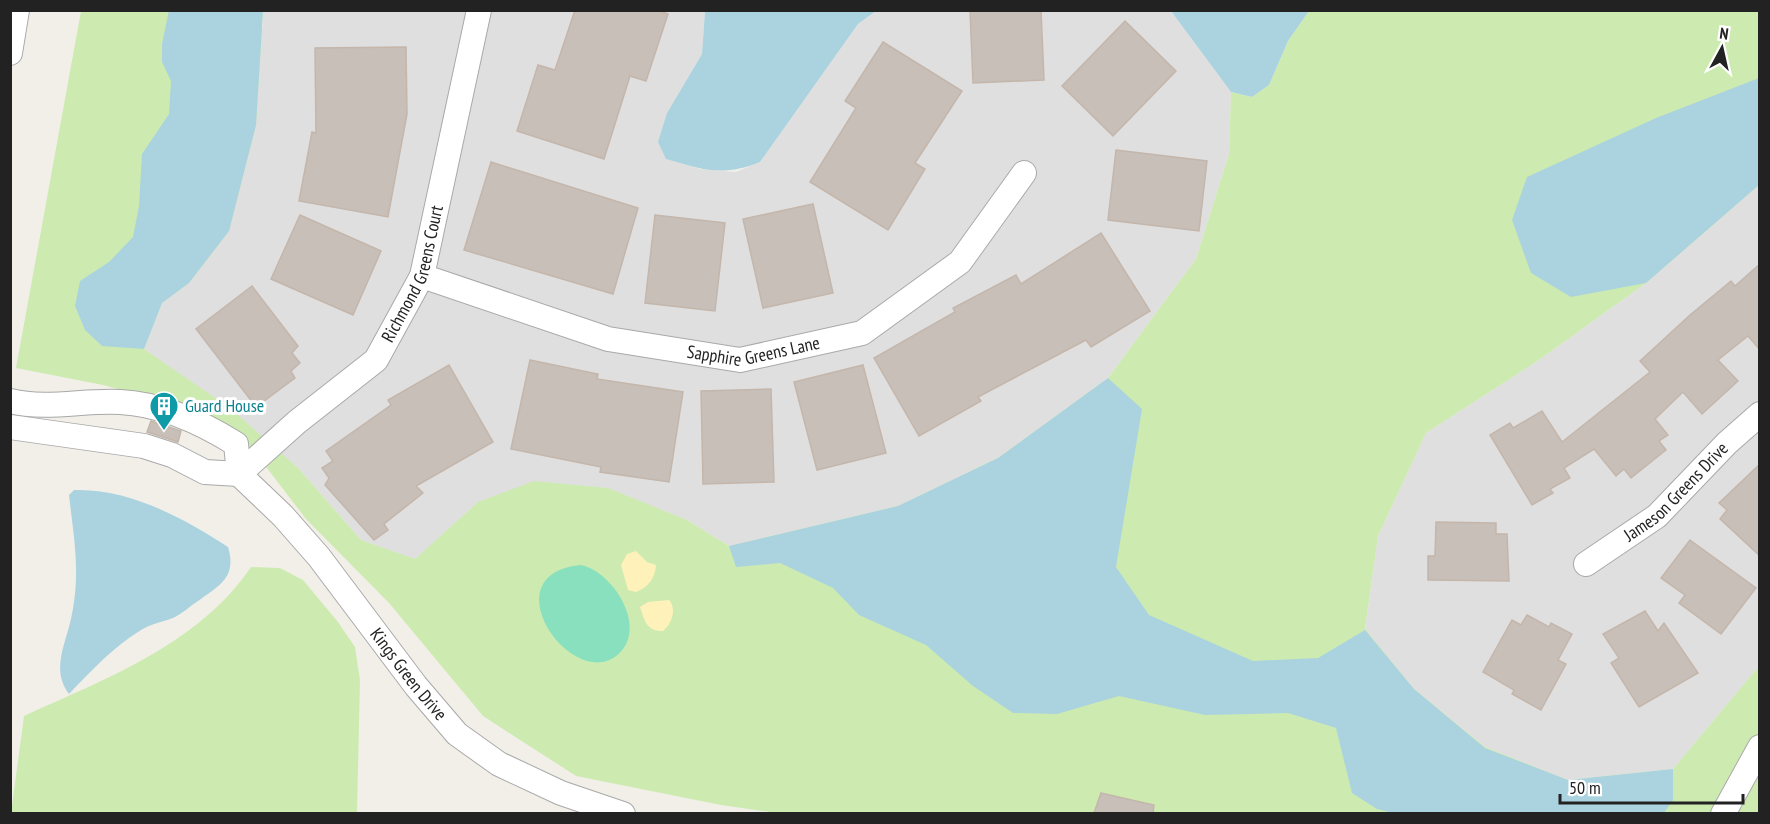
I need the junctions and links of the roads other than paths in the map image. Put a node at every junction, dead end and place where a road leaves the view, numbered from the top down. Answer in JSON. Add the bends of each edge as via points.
{"nodes":[{"id":1,"x":17,"y":10,"type":"edge"},
{"id":2,"x":479,"y":10,"type":"edge"},
{"id":3,"x":10,"y":53,"type":"edge"},
{"id":4,"x":1024,"y":173,"type":"dead end"},
{"id":5,"x":422,"y":276,"type":"junction"},
{"id":6,"x":10,"y":401,"type":"edge"},
{"id":7,"x":1760,"y":414,"type":"edge"},
{"id":8,"x":10,"y":427,"type":"edge"},
{"id":9,"x":239,"y":474,"type":"junction"},
{"id":10,"x":1586,"y":564,"type":"dead end"},
{"id":11,"x":1760,"y":747,"type":"edge"},
{"id":12,"x":623,"y":813,"type":"edge"},
{"id":13,"x":1723,"y":813,"type":"edge"}],
"edges":[{"from":1,"to":3,"type":"street"},
{"from":2,"to":5,"type":"street","name":"Richmond Greens Court"},
{"from":4,"to":5,"type":"street","name":"Sapphire Greens Lane","via":[[960,262],[862,333],[740,360],[608,339]]},
{"from":5,"to":9,"type":"street","name":"Richmond Greens Court","via":[[376,360]]},
{"from":6,"to":9,"type":"street","via":[[55,406],[121,402],[167,410],[236,444]]},
{"from":7,"to":10,"type":"street","name":"Jameson Greens Drive","via":[[1657,516]]},
{"from":8,"to":9,"type":"street","via":[[144,446],[205,472]]},
{"from":9,"to":12,"type":"street","name":"Kings Green Drive","via":[[319,557],[457,734],[509,768],[561,793]]},
{"from":11,"to":13,"type":"street"}]}
